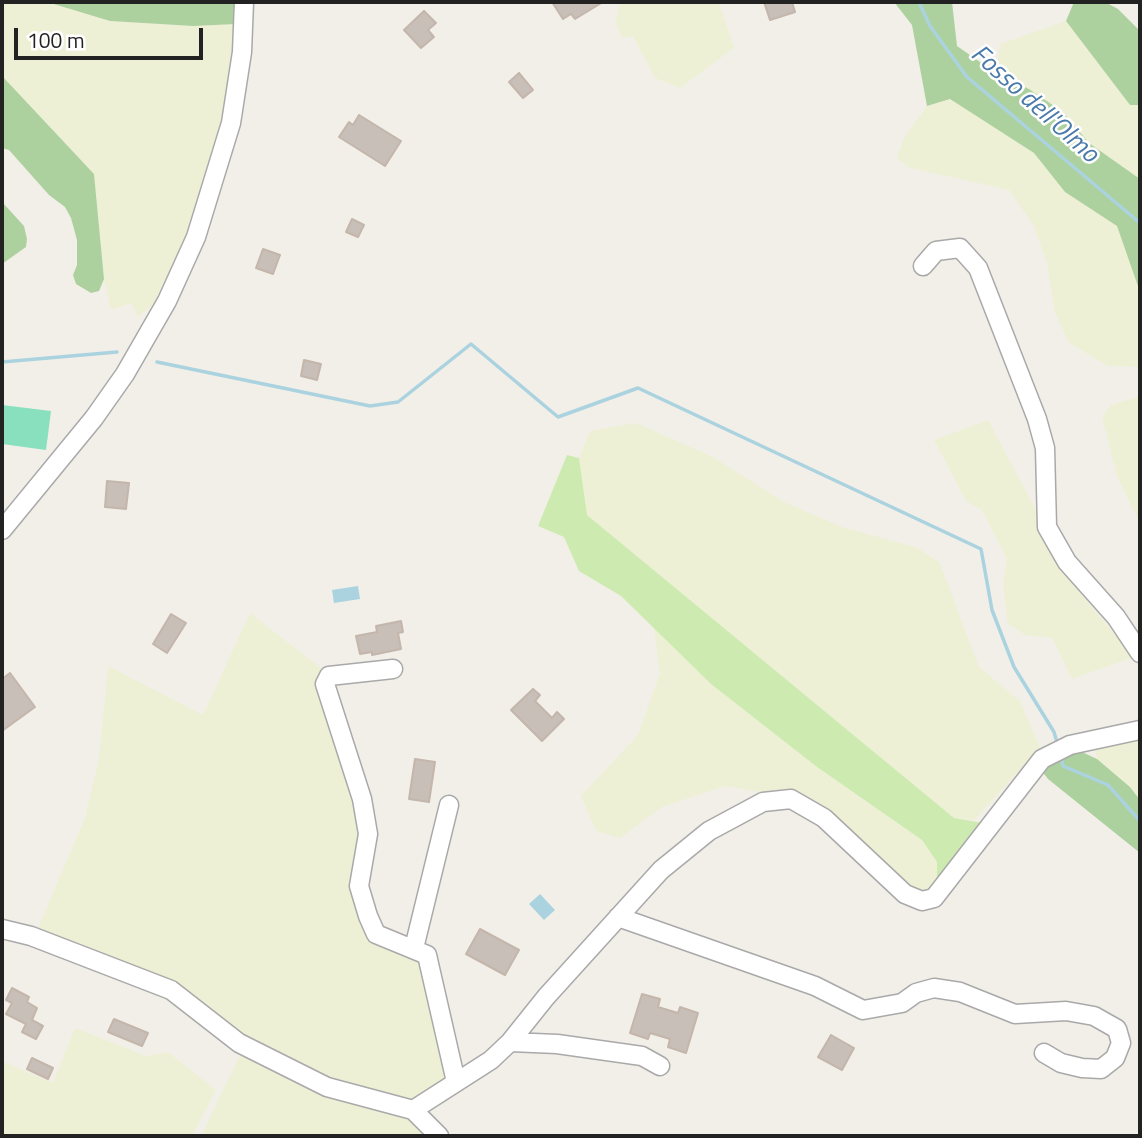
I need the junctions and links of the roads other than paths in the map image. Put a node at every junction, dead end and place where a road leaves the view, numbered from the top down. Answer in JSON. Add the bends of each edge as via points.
{"nodes":[{"id":1,"x":244,"y":2,"type":"edge"},
{"id":2,"x":923,"y":266,"type":"dead end"},
{"id":3,"x":2,"y":530,"type":"edge"},
{"id":4,"x":1140,"y":653,"type":"edge"},
{"id":5,"x":393,"y":669,"type":"dead end"},
{"id":6,"x":1140,"y":730,"type":"edge"},
{"id":7,"x":449,"y":805,"type":"dead end"},
{"id":8,"x":618,"y":916,"type":"junction"},
{"id":9,"x":2,"y":929,"type":"edge"},
{"id":10,"x":414,"y":948,"type":"junction"},
{"id":11,"x":510,"y":1042,"type":"junction"},
{"id":12,"x":1044,"y":1053,"type":"dead end"},
{"id":13,"x":660,"y":1066,"type":"dead end"},
{"id":14,"x":456,"y":1082,"type":"junction"},
{"id":15,"x":413,"y":1110,"type":"junction"},
{"id":16,"x":439,"y":1136,"type":"edge"}],
"edges":[{"from":1,"to":3,"type":"street","via":[[231,123],[196,237],[167,302],[94,418]]},
{"from":2,"to":4,"type":"street","via":[[936,251],[960,248],[978,268],[1045,447],[1047,527],[1067,562],[1116,617]]},
{"from":5,"to":10,"type":"street","via":[[328,676],[325,684],[362,799],[368,834],[359,886],[368,916],[376,934]]},
{"from":6,"to":8,"type":"street","via":[[1070,745],[1042,759],[934,898],[922,901],[905,894],[824,818],[791,799],[763,802],[709,831],[661,870]]},
{"from":7,"to":10,"type":"street"},
{"from":8,"to":11,"type":"street"},
{"from":8,"to":12,"type":"street","via":[[814,986],[863,1010],[902,1003],[934,988],[960,992],[1015,1014],[1066,1011],[1094,1016],[1117,1029],[1121,1043],[1115,1058],[1101,1069],[1082,1069]]},
{"from":9,"to":15,"type":"street","via":[[171,990],[239,1044],[327,1087]]},
{"from":10,"to":14,"type":"street","via":[[427,955]]},
{"from":11,"to":13,"type":"street","via":[[642,1056]]},
{"from":11,"to":14,"type":"street"},
{"from":14,"to":15,"type":"street"},
{"from":15,"to":16,"type":"street"}]}
